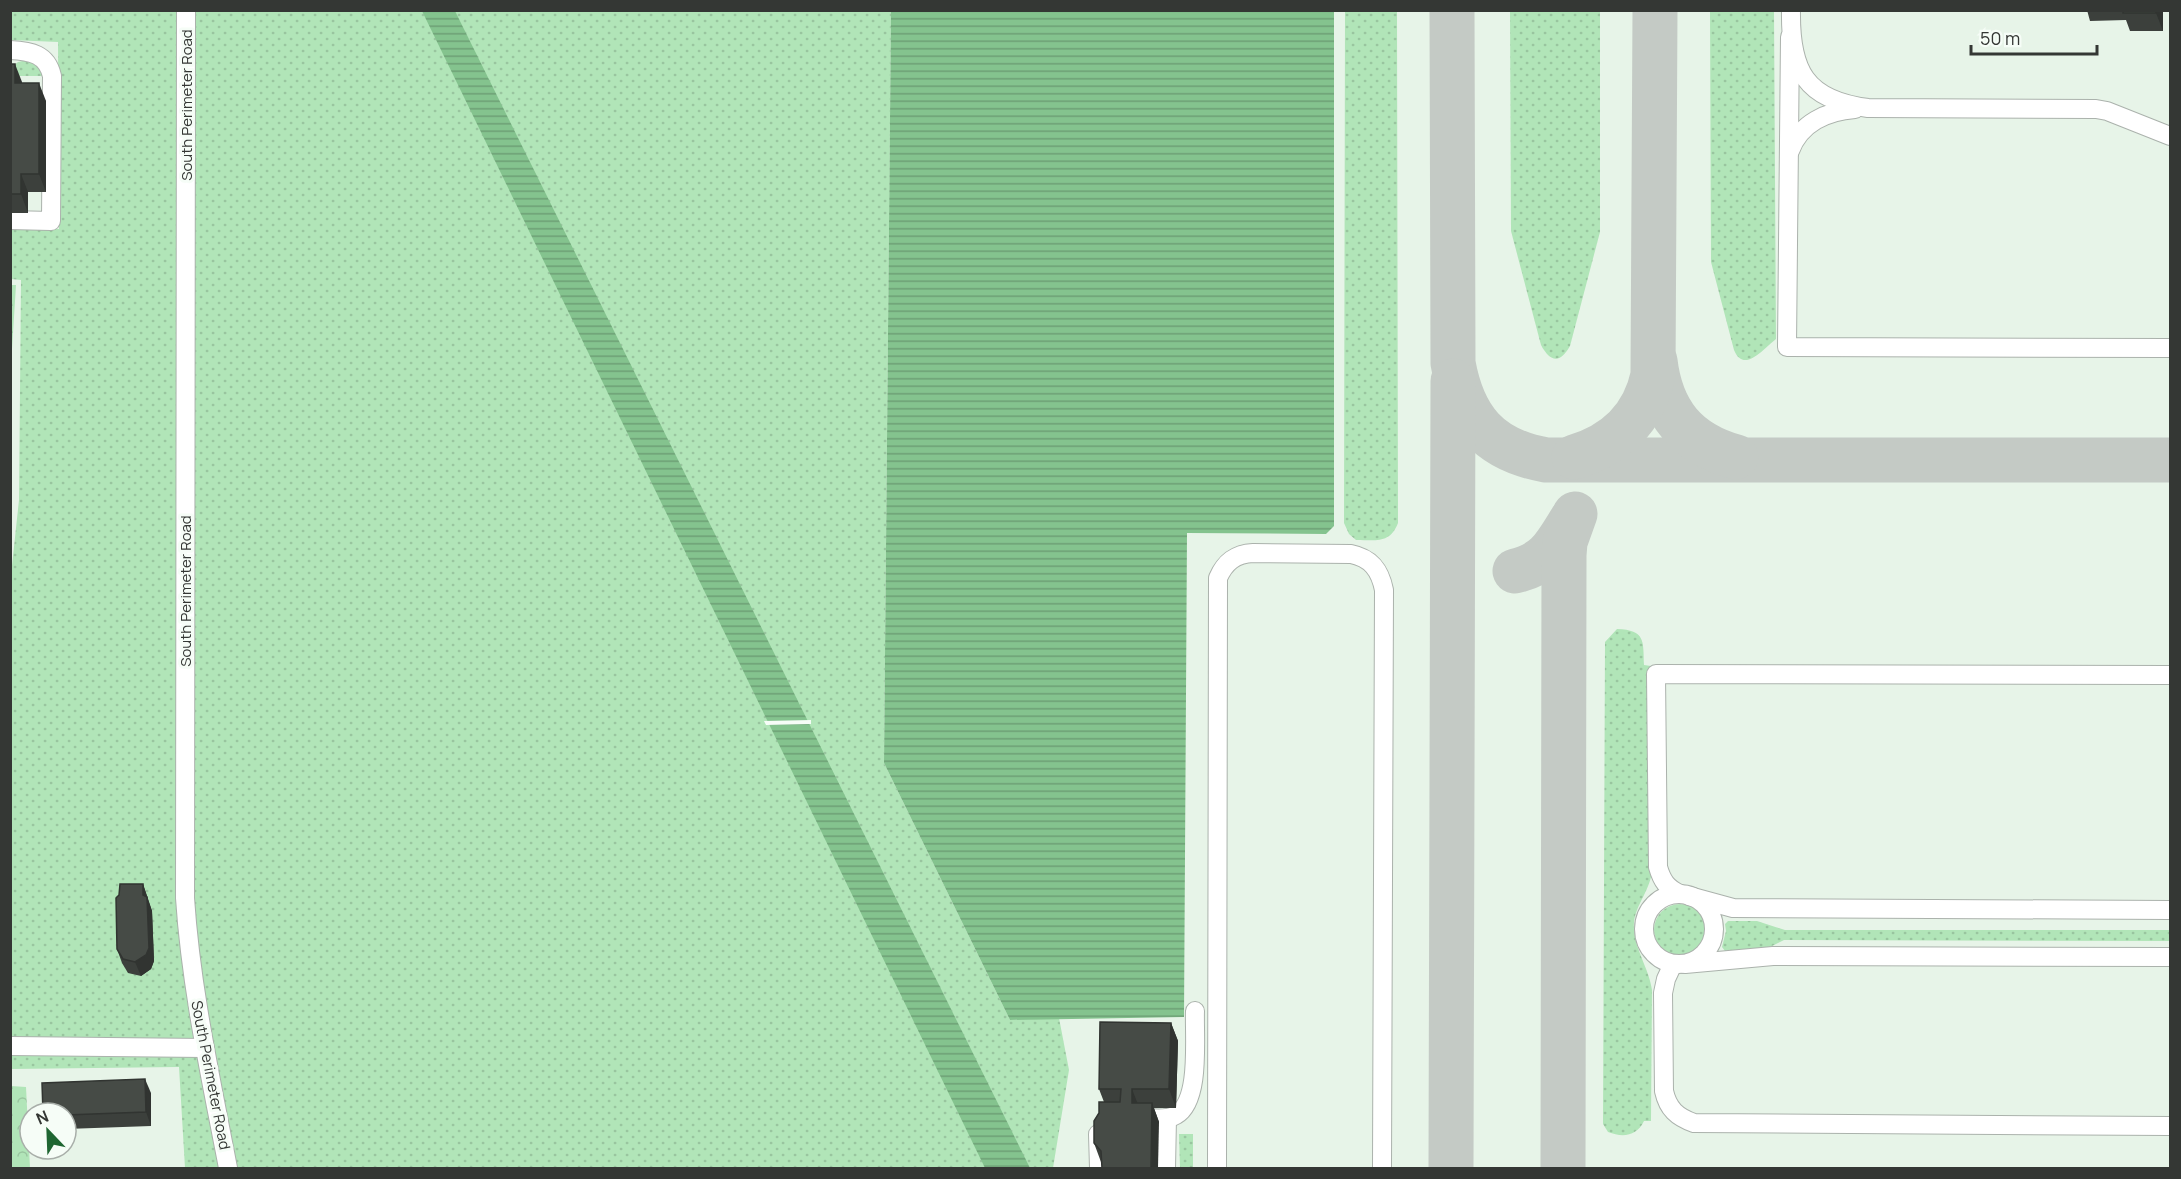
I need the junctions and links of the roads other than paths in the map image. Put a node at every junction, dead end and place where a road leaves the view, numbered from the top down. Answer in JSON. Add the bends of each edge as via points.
{"nodes":[{"id":1,"x":186,"y":10,"type":"edge"},
{"id":2,"x":1791,"y":10,"type":"edge"},
{"id":3,"x":1790,"y":38,"type":"junction"},
{"id":4,"x":10,"y":51,"type":"edge"},
{"id":5,"x":1868,"y":108,"type":"junction"},
{"id":6,"x":2170,"y":136,"type":"edge"},
{"id":7,"x":1788,"y":156,"type":"junction"},
{"id":8,"x":10,"y":220,"type":"edge"},
{"id":9,"x":2170,"y":348,"type":"edge"},
{"id":10,"x":2170,"y":675,"type":"edge"},
{"id":11,"x":1684,"y":895,"type":"junction"},
{"id":12,"x":2170,"y":910,"type":"edge"},
{"id":13,"x":2170,"y":957,"type":"edge"},
{"id":14,"x":1679,"y":964,"type":"junction"},
{"id":15,"x":1195,"y":1011,"type":"dead end"},
{"id":16,"x":10,"y":1046,"type":"edge"},
{"id":17,"x":205,"y":1048,"type":"junction"},
{"id":18,"x":1167,"y":1118,"type":"junction"},
{"id":19,"x":2170,"y":1126,"type":"edge"},
{"id":20,"x":228,"y":1168,"type":"edge"},
{"id":21,"x":1099,"y":1168,"type":"edge"},
{"id":22,"x":1166,"y":1168,"type":"edge"},
{"id":23,"x":1217,"y":1168,"type":"edge"},
{"id":24,"x":1382,"y":1168,"type":"edge"}],
"edges":[{"from":1,"to":17,"type":"lane","name":"South Perimeter Road","via":[[184,860],[188,942]]},
{"from":2,"to":3,"type":"lane"},
{"from":3,"to":5,"type":"lane","via":[[1799,69],[1810,84],[1832,101]]},
{"from":3,"to":7,"type":"lane"},
{"from":4,"to":8,"type":"lane","via":[[36,53],[52,76],[51,221]]},
{"from":5,"to":6,"type":"lane","via":[[2096,109]]},
{"from":5,"to":7,"type":"lane","via":[[1841,110],[1810,123],[1797,135]]},
{"from":7,"to":9,"type":"lane","via":[[1787,347]]},
{"from":10,"to":11,"type":"lane","via":[[1656,674],[1658,867],[1664,884]]},
{"from":11,"to":12,"type":"lane","via":[[1733,908]]},
{"from":11,"to":14,"type":"lane","via":[[1701,901],[1715,930],[1707,952],[1697,960]]},
{"from":11,"to":14,"type":"lane","via":[[1659,901],[1651,909],[1644,929],[1652,952],[1662,960]]},
{"from":13,"to":14,"type":"lane","via":[[1773,956]]},
{"from":14,"to":19,"type":"lane","via":[[1666,979],[1664,993],[1664,1091],[1674,1113],[1694,1123]]},
{"from":15,"to":18,"type":"lane","via":[[1191,1094],[1176,1116]]},
{"from":16,"to":17,"type":"lane"},
{"from":17,"to":20,"type":"lane","name":"South Perimeter Road"},
{"from":18,"to":21,"type":"lane","via":[[1123,1117],[1100,1122]]},
{"from":18,"to":22,"type":"lane"},
{"from":23,"to":24,"type":"lane","via":[[1218,578],[1229,561],[1253,553],[1360,556],[1375,567],[1384,590]]}]}
